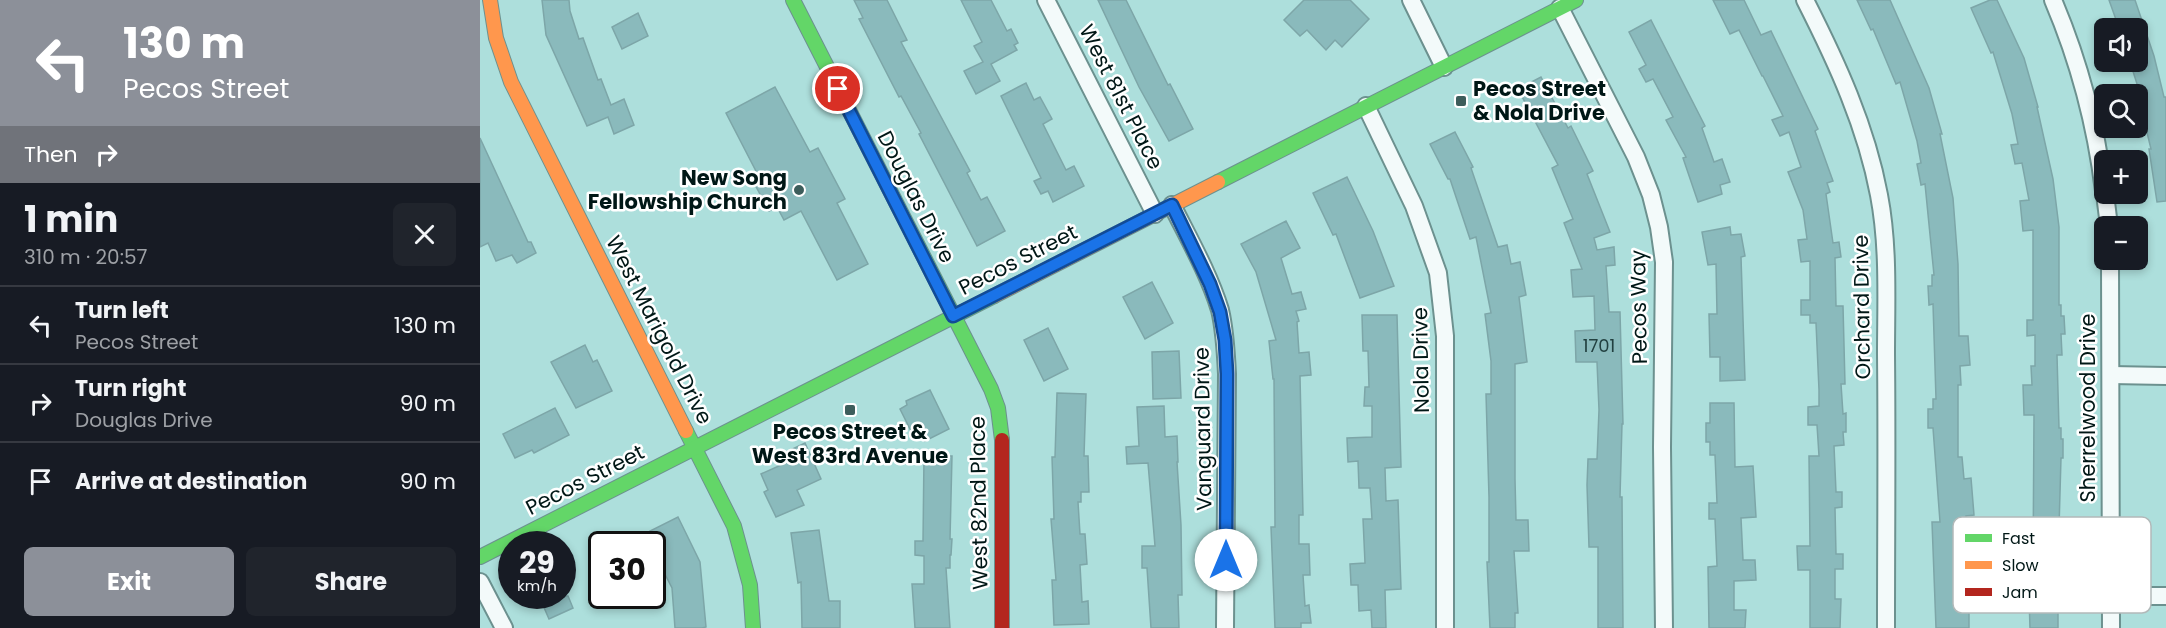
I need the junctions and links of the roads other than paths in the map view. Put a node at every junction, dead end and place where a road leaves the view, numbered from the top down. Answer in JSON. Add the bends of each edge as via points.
{"nodes":[{"id":1,"x":490,"y":0,"type":"edge"},
{"id":2,"x":793,"y":0,"type":"edge"},
{"id":3,"x":1046,"y":0,"type":"edge"},
{"id":4,"x":1411,"y":0,"type":"edge"},
{"id":5,"x":1576,"y":0,"type":"edge"},
{"id":6,"x":1805,"y":0,"type":"edge"},
{"id":7,"x":2053,"y":0,"type":"edge"},
{"id":8,"x":1560,"y":8,"type":"junction"},
{"id":9,"x":1444,"y":67,"type":"junction"},
{"id":10,"x":1366,"y":106,"type":"junction"},
{"id":11,"x":2097,"y":150,"type":"edge"},
{"id":12,"x":1172,"y":205,"type":"junction"},
{"id":13,"x":1155,"y":214,"type":"junction"},
{"id":14,"x":2110,"y":270,"type":"edge"},
{"id":15,"x":953,"y":316,"type":"junction"},
{"id":16,"x":2111,"y":375,"type":"junction"},
{"id":17,"x":2166,"y":376,"type":"edge"},
{"id":18,"x":694,"y":448,"type":"junction"},
{"id":19,"x":2111,"y":517,"type":"edge"},
{"id":20,"x":480,"y":557,"type":"edge"},
{"id":21,"x":480,"y":582,"type":"edge"},
{"id":22,"x":504,"y":628,"type":"edge"},
{"id":23,"x":753,"y":628,"type":"edge"},
{"id":24,"x":1002,"y":628,"type":"edge"},
{"id":25,"x":1226,"y":628,"type":"edge"},
{"id":26,"x":1445,"y":628,"type":"edge"},
{"id":27,"x":1664,"y":628,"type":"edge"},
{"id":28,"x":1886,"y":628,"type":"edge"}],
"edges":[{"from":1,"to":18,"type":"street","name":"West Marigold Drive","via":[[496,38],[511,82]]},
{"from":2,"to":15,"type":"street","name":"Douglas Drive"},
{"from":3,"to":13,"type":"street","name":"West 81st Place"},
{"from":4,"to":9,"type":"street"},
{"from":5,"to":8,"type":"street","name":"Pecos Street"},
{"from":6,"to":28,"type":"street","name":"Orchard Drive","via":[[1859,119],[1879,196],[1886,299]]},
{"from":7,"to":11,"type":"street","via":[[2078,66]]},
{"from":8,"to":9,"type":"street","name":"Pecos Street"},
{"from":8,"to":27,"type":"street","name":"Pecos Way","via":[[1635,157],[1659,227],[1664,262]]},
{"from":9,"to":10,"type":"street","name":"Pecos Street"},
{"from":10,"to":12,"type":"street","name":"Pecos Street"},
{"from":10,"to":26,"type":"street","name":"Nola Drive","via":[[1414,206],[1438,273],[1444,336]]},
{"from":12,"to":13,"type":"street","name":"Pecos Street"},
{"from":12,"to":25,"type":"street","name":"Vanguard Drive","via":[[1210,284],[1225,340]]},
{"from":13,"to":15,"type":"street","name":"Pecos Street"},
{"from":14,"to":16,"type":"street","name":"Sherrelwood Drive"},
{"from":15,"to":18,"type":"street","name":"Pecos Street"},
{"from":15,"to":24,"type":"street","name":"West 82nd Place","via":[[998,408],[1002,434]]},
{"from":16,"to":17,"type":"street"},
{"from":16,"to":19,"type":"street","name":"Sherrelwood Drive"},
{"from":18,"to":20,"type":"street","name":"Pecos Street"},
{"from":18,"to":23,"type":"street","name":"West Marigold Drive","via":[[734,526],[750,585]]},
{"from":21,"to":22,"type":"street"}]}
